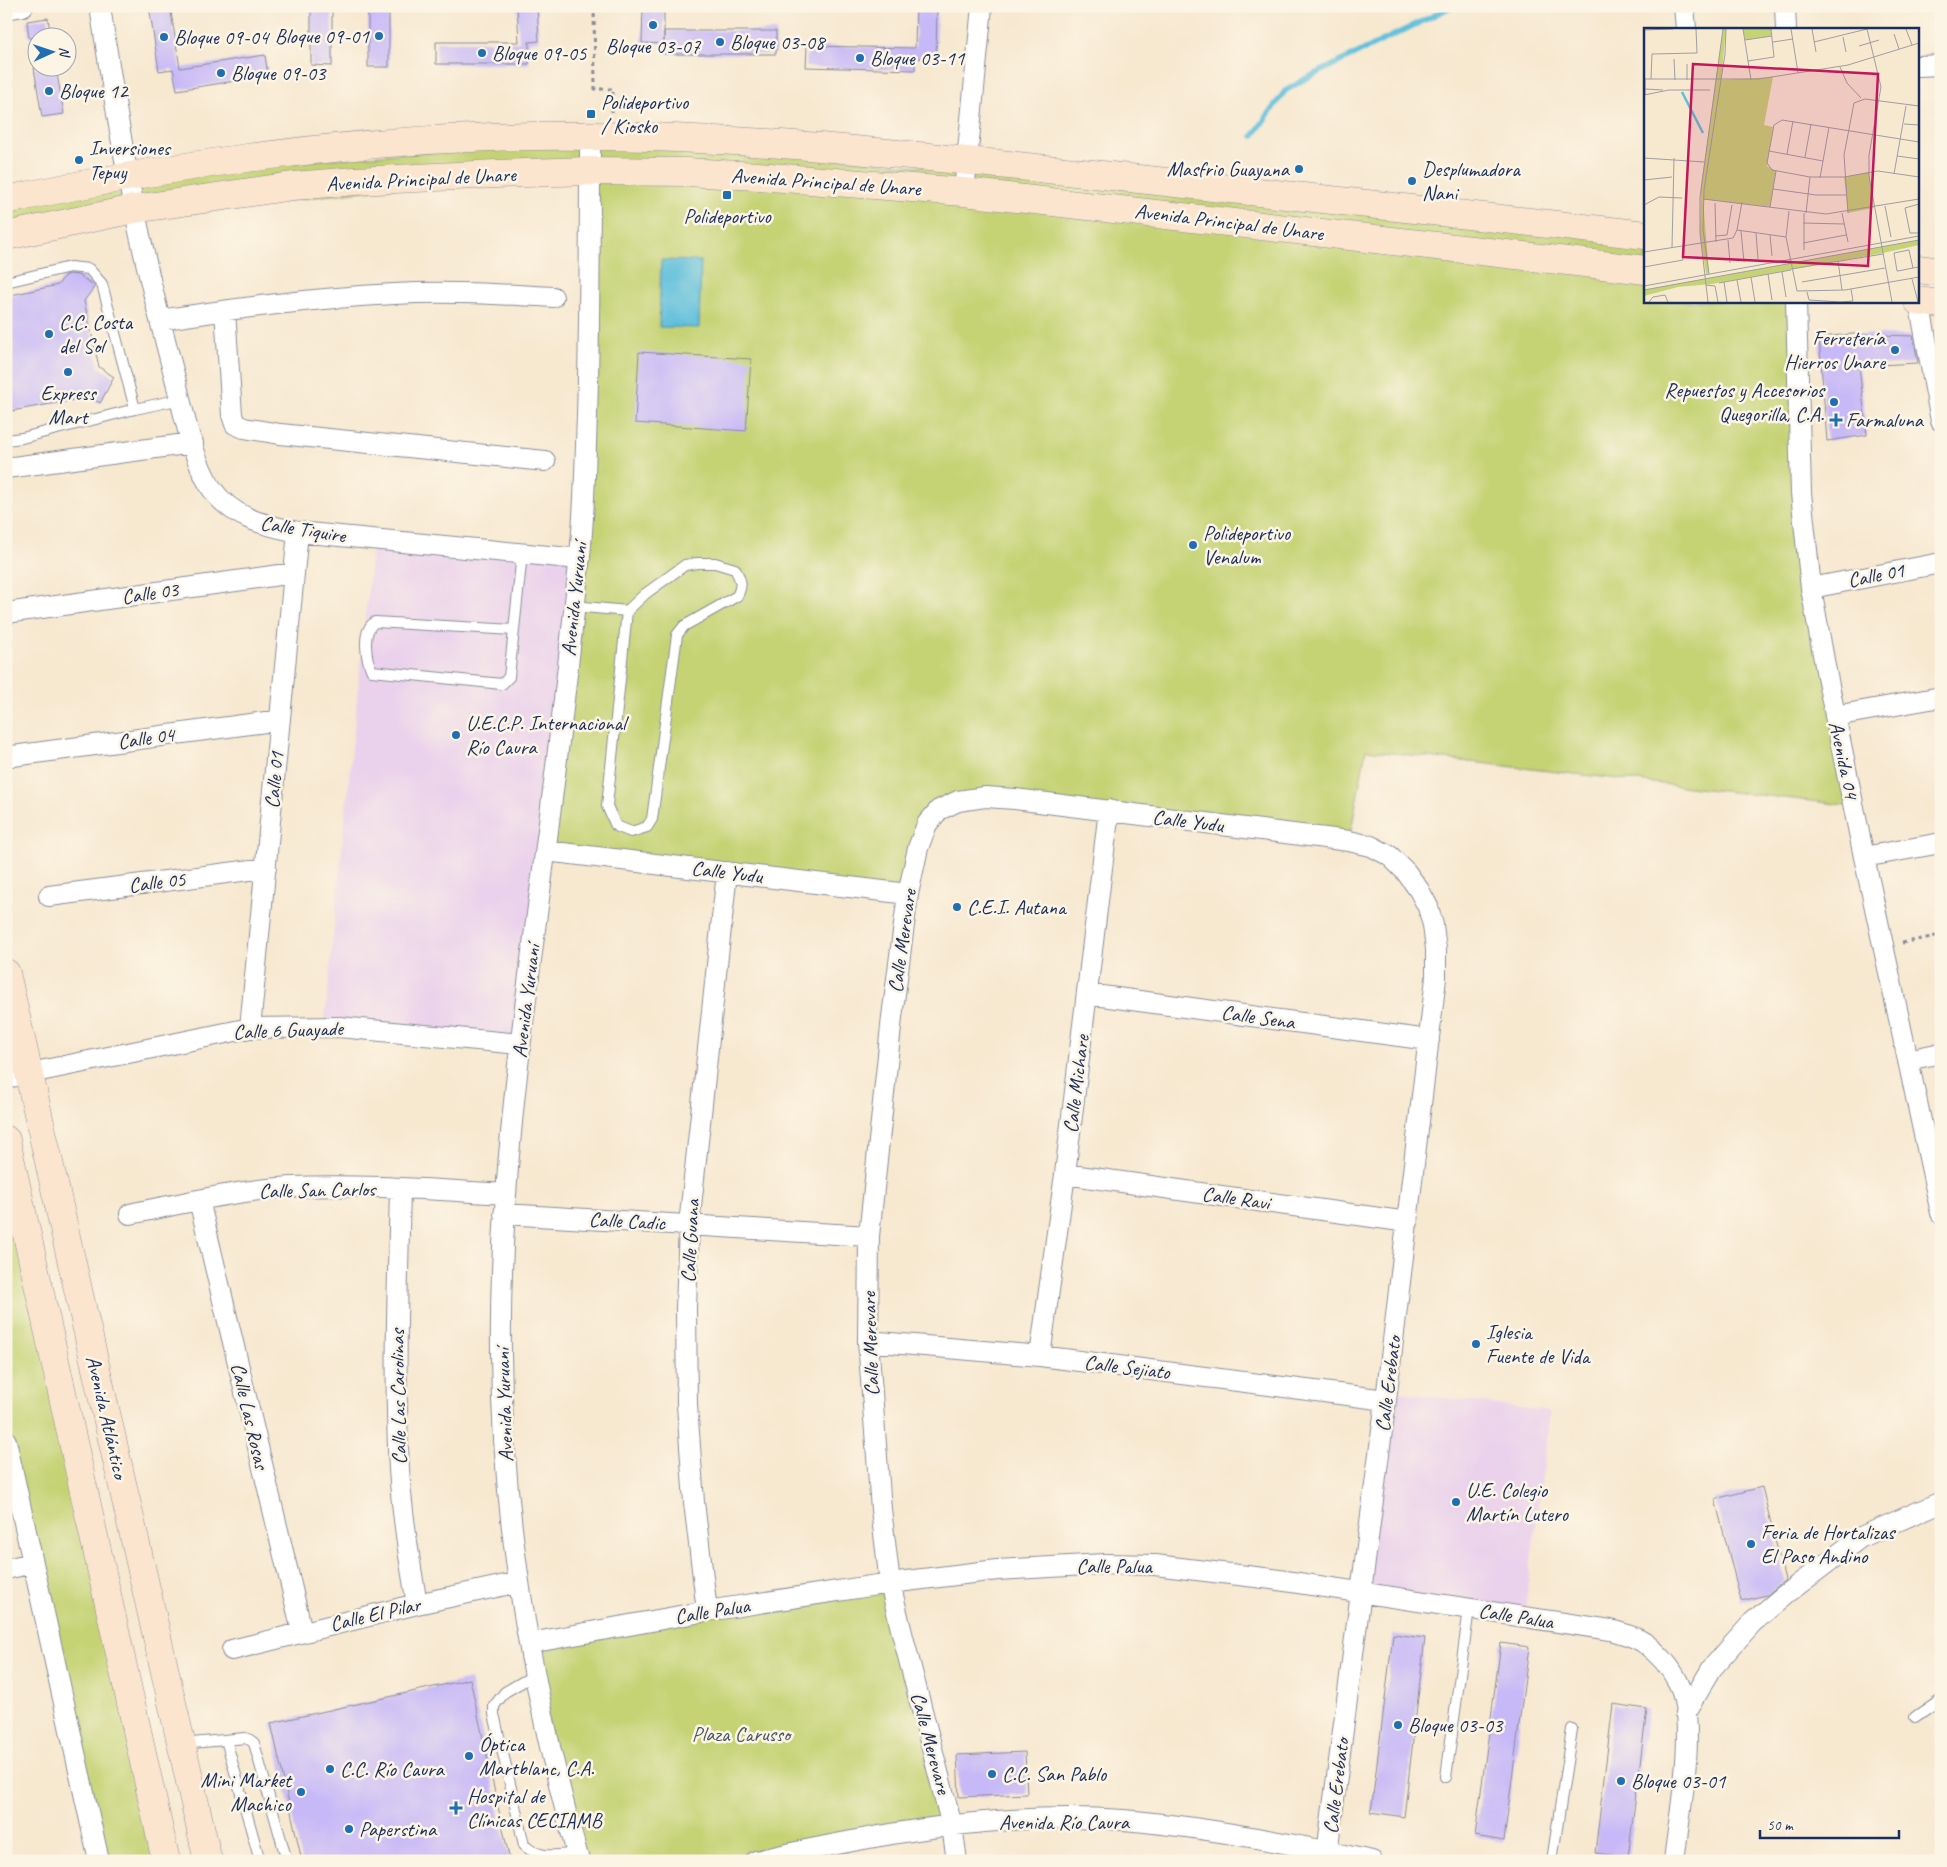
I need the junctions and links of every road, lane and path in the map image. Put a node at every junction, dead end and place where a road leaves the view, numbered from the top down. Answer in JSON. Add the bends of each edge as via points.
{"nodes":[{"id":1,"x":22,"y":6,"type":"edge"},
{"id":2,"x":100,"y":6,"type":"edge"},
{"id":3,"x":594,"y":6,"type":"edge"},
{"id":4,"x":982,"y":6,"type":"edge"},
{"id":5,"x":1684,"y":6,"type":"edge"},
{"id":6,"x":1785,"y":6,"type":"edge"},
{"id":7,"x":6,"y":9,"type":"edge"},
{"id":8,"x":1686,"y":28,"type":"edge"},
{"id":9,"x":1786,"y":28,"type":"edge"},
{"id":10,"x":1941,"y":65,"type":"edge"},
{"id":11,"x":1920,"y":66,"type":"edge"},
{"id":12,"x":601,"y":137,"type":"junction"},
{"id":13,"x":967,"y":160,"type":"junction"},
{"id":14,"x":590,"y":171,"type":"junction"},
{"id":15,"x":128,"y":176,"type":"junction"},
{"id":16,"x":964,"y":192,"type":"junction"},
{"id":17,"x":6,"y":200,"type":"edge"},
{"id":18,"x":134,"y":208,"type":"junction"},
{"id":19,"x":1644,"y":235,"type":"edge"},
{"id":20,"x":6,"y":236,"type":"edge"},
{"id":21,"x":1920,"y":269,"type":"edge"},
{"id":22,"x":1644,"y":270,"type":"edge"},
{"id":23,"x":1941,"y":272,"type":"edge"},
{"id":24,"x":6,"y":282,"type":"edge"},
{"id":25,"x":553,"y":297,"type":"dead end"},
{"id":26,"x":1920,"y":301,"type":"edge"},
{"id":27,"x":1796,"y":302,"type":"edge"},
{"id":28,"x":1918,"y":302,"type":"edge"},
{"id":29,"x":1941,"y":304,"type":"edge"},
{"id":30,"x":225,"y":311,"type":"junction"},
{"id":31,"x":160,"y":320,"type":"junction"},
{"id":32,"x":181,"y":399,"type":"junction"},
{"id":33,"x":135,"y":409,"type":"junction"},
{"id":34,"x":1941,"y":421,"type":"edge"},
{"id":35,"x":6,"y":440,"type":"edge"},
{"id":36,"x":193,"y":444,"type":"junction"},
{"id":37,"x":545,"y":462,"type":"dead end"},
{"id":38,"x":6,"y":468,"type":"edge"},
{"id":39,"x":298,"y":532,"type":"junction"},
{"id":40,"x":522,"y":554,"type":"junction"},
{"id":41,"x":580,"y":560,"type":"junction"},
{"id":42,"x":1941,"y":562,"type":"edge"},
{"id":43,"x":294,"y":573,"type":"junction"},
{"id":44,"x":1811,"y":588,"type":"junction"},
{"id":45,"x":574,"y":606,"type":"junction"},
{"id":46,"x":627,"y":611,"type":"junction"},
{"id":47,"x":6,"y":613,"type":"edge"},
{"id":48,"x":514,"y":630,"type":"junction"},
{"id":49,"x":1941,"y":697,"type":"edge"},
{"id":50,"x":1835,"y":716,"type":"junction"},
{"id":51,"x":280,"y":720,"type":"junction"},
{"id":52,"x":13,"y":756,"type":"dead end"},
{"id":53,"x":1109,"y":810,"type":"junction"},
{"id":54,"x":927,"y":824,"type":"joint"},
{"id":55,"x":1941,"y":842,"type":"edge"},
{"id":56,"x":546,"y":851,"type":"junction"},
{"id":57,"x":1864,"y":857,"type":"junction"},
{"id":58,"x":266,"y":868,"type":"junction"},
{"id":59,"x":728,"y":872,"type":"junction"},
{"id":60,"x":908,"y":894,"type":"junction"},
{"id":61,"x":48,"y":896,"type":"dead end"},
{"id":62,"x":1428,"y":907,"type":"joint"},
{"id":63,"x":1941,"y":935,"type":"edge"},
{"id":64,"x":1884,"y":946,"type":"junction"},
{"id":65,"x":6,"y":973,"type":"edge"},
{"id":66,"x":1087,"y":994,"type":"junction"},
{"id":67,"x":250,"y":1028,"type":"junction"},
{"id":68,"x":1429,"y":1040,"type":"junction"},
{"id":69,"x":520,"y":1044,"type":"junction"},
{"id":70,"x":1941,"y":1053,"type":"edge"},
{"id":71,"x":1908,"y":1060,"type":"junction"},
{"id":72,"x":18,"y":1075,"type":"edge"},
{"id":73,"x":6,"y":1140,"type":"edge"},
{"id":74,"x":1065,"y":1174,"type":"junction"},
{"id":75,"x":400,"y":1188,"type":"junction"},
{"id":76,"x":506,"y":1194,"type":"junction"},
{"id":77,"x":199,"y":1200,"type":"junction"},
{"id":78,"x":1941,"y":1213,"type":"edge"},
{"id":79,"x":130,"y":1214,"type":"dead end"},
{"id":80,"x":504,"y":1214,"type":"junction"},
{"id":81,"x":1408,"y":1222,"type":"junction"},
{"id":82,"x":689,"y":1225,"type":"junction"},
{"id":83,"x":869,"y":1236,"type":"junction"},
{"id":84,"x":868,"y":1341,"type":"junction"},
{"id":85,"x":1040,"y":1356,"type":"junction"},
{"id":86,"x":1386,"y":1400,"type":"junction"},
{"id":87,"x":6,"y":1440,"type":"edge"},
{"id":88,"x":1941,"y":1502,"type":"edge"},
{"id":89,"x":33,"y":1563,"type":"junction"},
{"id":90,"x":6,"y":1569,"type":"edge"},
{"id":91,"x":519,"y":1582,"type":"junction"},
{"id":92,"x":890,"y":1582,"type":"junction"},
{"id":93,"x":1360,"y":1592,"type":"junction"},
{"id":94,"x":416,"y":1604,"type":"junction"},
{"id":95,"x":1469,"y":1608,"type":"junction"},
{"id":96,"x":708,"y":1611,"type":"junction"},
{"id":97,"x":302,"y":1631,"type":"junction"},
{"id":98,"x":530,"y":1643,"type":"junction"},
{"id":99,"x":232,"y":1650,"type":"dead end"},
{"id":100,"x":536,"y":1674,"type":"junction"},
{"id":101,"x":1941,"y":1699,"type":"edge"},
{"id":102,"x":1686,"y":1714,"type":"junction"},
{"id":103,"x":1915,"y":1717,"type":"dead end"},
{"id":104,"x":1572,"y":1729,"type":"dead end"},
{"id":105,"x":226,"y":1740,"type":"junction"},
{"id":106,"x":181,"y":1744,"type":"junction"},
{"id":107,"x":1446,"y":1777,"type":"dead end"},
{"id":108,"x":952,"y":1826,"type":"junction"},
{"id":109,"x":1327,"y":1856,"type":"edge"},
{"id":110,"x":578,"y":1857,"type":"edge"},
{"id":111,"x":99,"y":1861,"type":"edge"},
{"id":112,"x":166,"y":1861,"type":"edge"},
{"id":113,"x":208,"y":1861,"type":"edge"},
{"id":114,"x":260,"y":1861,"type":"edge"},
{"id":115,"x":287,"y":1861,"type":"edge"},
{"id":116,"x":756,"y":1861,"type":"edge"},
{"id":117,"x":956,"y":1861,"type":"edge"},
{"id":118,"x":1372,"y":1861,"type":"edge"},
{"id":119,"x":1552,"y":1861,"type":"edge"},
{"id":120,"x":1674,"y":1861,"type":"edge"}],
"edges":[{"from":1,"to":7,"type":"street"},
{"from":2,"to":15,"type":"street","name":"Calle Tiquire"},
{"from":3,"to":12,"type":"path","via":[[594,89],[613,88]]},
{"from":4,"to":13,"type":"street"},
{"from":5,"to":8,"type":"street"},
{"from":6,"to":9,"type":"street"},
{"from":10,"to":11,"type":"street"},
{"from":12,"to":13,"type":"street","name":"Avenida Principal de Unare","via":[[729,140]]},
{"from":12,"to":14,"type":"street","name":"Avenida Yuruaní"},
{"from":12,"to":15,"type":"street","name":"Avenida Principal de Unare","via":[[494,137],[365,145],[248,157]]},
{"from":13,"to":16,"type":"street"},
{"from":13,"to":19,"type":"street","name":"Avenida Principal de Unare"},
{"from":14,"to":16,"type":"street","name":"Avenida Principal de Unare","via":[[758,176]]},
{"from":14,"to":18,"type":"street","name":"Avenida Principal de Unare","via":[[356,181]]},
{"from":14,"to":41,"type":"street","name":"Avenida Yuruaní","via":[[589,352]]},
{"from":15,"to":17,"type":"street","name":"Avenida Principal de Unare"},
{"from":15,"to":18,"type":"street","name":"Calle Tiquire"},
{"from":16,"to":22,"type":"street","name":"Avenida Principal de Unare"},
{"from":18,"to":20,"type":"street","name":"Avenida Principal de Unare"},
{"from":18,"to":31,"type":"street","name":"Calle Tiquire"},
{"from":21,"to":23,"type":"street"},
{"from":24,"to":33,"type":"lane","via":[[70,267],[89,269],[102,284]]},
{"from":25,"to":30,"type":"street","via":[[492,293],[394,294]]},
{"from":26,"to":29,"type":"street"},
{"from":27,"to":44,"type":"street","name":"Avenida 04","via":[[1801,493]]},
{"from":28,"to":34,"type":"street"},
{"from":30,"to":31,"type":"street"},
{"from":30,"to":37,"type":"street","via":[[235,424],[280,434]]},
{"from":31,"to":32,"type":"street","name":"Calle Tiquire"},
{"from":32,"to":33,"type":"lane"},
{"from":32,"to":36,"type":"street","name":"Calle Tiquire"},
{"from":33,"to":35,"type":"lane"},
{"from":36,"to":38,"type":"street"},
{"from":36,"to":39,"type":"street","name":"Calle Tiquire","via":[[212,489],[229,508],[252,521]]},
{"from":39,"to":40,"type":"street","name":"Calle Tiquire"},
{"from":39,"to":43,"type":"street","name":"Calle 01"},
{"from":40,"to":41,"type":"street","name":"Calle Tiquire"},
{"from":40,"to":48,"type":"lane"},
{"from":41,"to":45,"type":"street","name":"Avenida Yuruaní"},
{"from":42,"to":44,"type":"street","name":"Calle 01"},
{"from":43,"to":47,"type":"street","name":"Calle 03"},
{"from":43,"to":51,"type":"street","name":"Calle 01"},
{"from":44,"to":50,"type":"street","name":"Avenida 04"},
{"from":45,"to":46,"type":"lane"},
{"from":45,"to":56,"type":"street","name":"Avenida Yuruaní"},
{"from":46,"to":46,"type":"lane","via":[[607,806],[616,826],[631,832],[647,827],[652,819],[677,635],[684,626],[737,596],[742,588],[741,579],[735,569],[715,563],[685,565]]},
{"from":48,"to":48,"type":"lane","via":[[508,678],[502,684],[372,671],[367,658],[368,630],[375,622]]},
{"from":49,"to":50,"type":"street"},
{"from":50,"to":57,"type":"street","name":"Avenida 04"},
{"from":51,"to":52,"type":"street","name":"Calle 04"},
{"from":51,"to":58,"type":"street","name":"Calle 01"},
{"from":53,"to":54,"type":"street","name":"Calle Yudu","via":[[985,797],[958,801],[939,810]]},
{"from":53,"to":62,"type":"street","name":"Calle Yudu","via":[[1371,846],[1390,856],[1406,872]]},
{"from":53,"to":66,"type":"street","name":"Calle Michare"},
{"from":54,"to":60,"type":"street","name":"Calle Merevare"},
{"from":55,"to":57,"type":"street"},
{"from":56,"to":59,"type":"street","name":"Calle Yudu"},
{"from":56,"to":69,"type":"street","name":"Avenida Yuruaní"},
{"from":57,"to":64,"type":"street","name":"Avenida 04"},
{"from":58,"to":61,"type":"street","name":"Calle 05"},
{"from":58,"to":67,"type":"street","name":"Calle 01"},
{"from":59,"to":60,"type":"street","name":"Calle Yudu"},
{"from":59,"to":82,"type":"street","name":"Calle Guana"},
{"from":60,"to":83,"type":"street","name":"Calle Merevare"},
{"from":62,"to":68,"type":"street","name":"Calle Erebato","via":[[1436,949]]},
{"from":63,"to":64,"type":"path"},
{"from":64,"to":71,"type":"street","name":"Avenida 04"},
{"from":65,"to":72,"type":"street","name":"Avenida Atlántico"},
{"from":66,"to":68,"type":"street","name":"Calle Sena"},
{"from":66,"to":74,"type":"street","name":"Calle Michare"},
{"from":67,"to":69,"type":"street","name":"Calle 6 Guayade","via":[[347,1027]]},
{"from":67,"to":72,"type":"street","name":"Calle 6 Guayade"},
{"from":68,"to":81,"type":"street","name":"Calle Erebato"},
{"from":69,"to":76,"type":"street","name":"Avenida Yuruaní"},
{"from":70,"to":71,"type":"street"},
{"from":71,"to":78,"type":"street","name":"Avenida 04"},
{"from":72,"to":106,"type":"street","name":"Avenida Atlántico"},
{"from":73,"to":112,"type":"street","name":"Avenida Atlántico"},
{"from":74,"to":81,"type":"street","name":"Calle Ravi"},
{"from":74,"to":85,"type":"street","name":"Calle Michare"},
{"from":75,"to":76,"type":"street","name":"Calle San Carlos"},
{"from":75,"to":77,"type":"street","name":"Calle San Carlos","via":[[291,1187]]},
{"from":75,"to":94,"type":"street","name":"Calle Las Carolinas","via":[[399,1469],[404,1529]]},
{"from":76,"to":80,"type":"street","name":"Avenida Yuruaní"},
{"from":77,"to":79,"type":"street","name":"Calle San Carlos"},
{"from":77,"to":97,"type":"street","name":"Calle Las Rosas"},
{"from":80,"to":82,"type":"street","name":"Calle Cadic"},
{"from":80,"to":91,"type":"street","name":"Avenida Yuruaní","via":[[502,1418]]},
{"from":81,"to":86,"type":"street","name":"Calle Erebato"},
{"from":82,"to":83,"type":"street","name":"Calle Cadic"},
{"from":82,"to":96,"type":"street","name":"Calle Guana","via":[[687,1405],[694,1502]]},
{"from":83,"to":84,"type":"street","name":"Calle Merevare"},
{"from":84,"to":85,"type":"street","name":"Calle Sejiato"},
{"from":84,"to":92,"type":"street","name":"Calle Merevare"},
{"from":85,"to":86,"type":"street","name":"Calle Sejiato"},
{"from":86,"to":93,"type":"street","name":"Calle Erebato"},
{"from":87,"to":89,"type":"street"},
{"from":88,"to":102,"type":"street","via":[[1861,1537],[1786,1594],[1753,1622],[1712,1668]]},
{"from":89,"to":90,"type":"street"},
{"from":89,"to":111,"type":"street"},
{"from":91,"to":94,"type":"street","name":"Calle El Pilar"},
{"from":91,"to":98,"type":"street","name":"Avenida Yuruaní"},
{"from":92,"to":93,"type":"street","name":"Calle Palua","via":[[1006,1570],[1115,1564],[1208,1571]]},
{"from":92,"to":96,"type":"street","name":"Calle Palua"},
{"from":92,"to":108,"type":"street","name":"Calle Merevare"},
{"from":93,"to":95,"type":"street","name":"Calle Palua"},
{"from":93,"to":109,"type":"street","name":"Calle Erebato"},
{"from":94,"to":97,"type":"street","name":"Calle El Pilar"},
{"from":95,"to":102,"type":"street","name":"Calle Palua","via":[[1611,1630],[1641,1640],[1663,1659],[1678,1683]]},
{"from":95,"to":107,"type":"lane"},
{"from":96,"to":98,"type":"street","name":"Calle Palua"},
{"from":97,"to":99,"type":"street","name":"Calle El Pilar"},
{"from":98,"to":100,"type":"street","name":"Avenida Yuruaní"},
{"from":100,"to":110,"type":"street","name":"Avenida Yuruaní","via":[[560,1790]]},
{"from":100,"to":110,"type":"lane","via":[[505,1692],[494,1706],[524,1845],[538,1855]]},
{"from":101,"to":103,"type":"lane"},
{"from":102,"to":120,"type":"street","name":"Calle Palua","via":[[1687,1747]]},
{"from":104,"to":119,"type":"lane"},
{"from":105,"to":106,"type":"lane"},
{"from":105,"to":114,"type":"lane"},
{"from":105,"to":115,"type":"lane","via":[[245,1738],[254,1743]]},
{"from":106,"to":113,"type":"street","name":"Avenida Atlántico"},
{"from":108,"to":109,"type":"street","name":"Avenida Río Caura","via":[[1042,1819],[1122,1820],[1243,1835]]},
{"from":108,"to":116,"type":"street","name":"Avenida Río Caura","via":[[864,1838]]},
{"from":108,"to":117,"type":"street","name":"Calle Merevare"},
{"from":109,"to":118,"type":"street","name":"Avenida Río Caura"}]}
